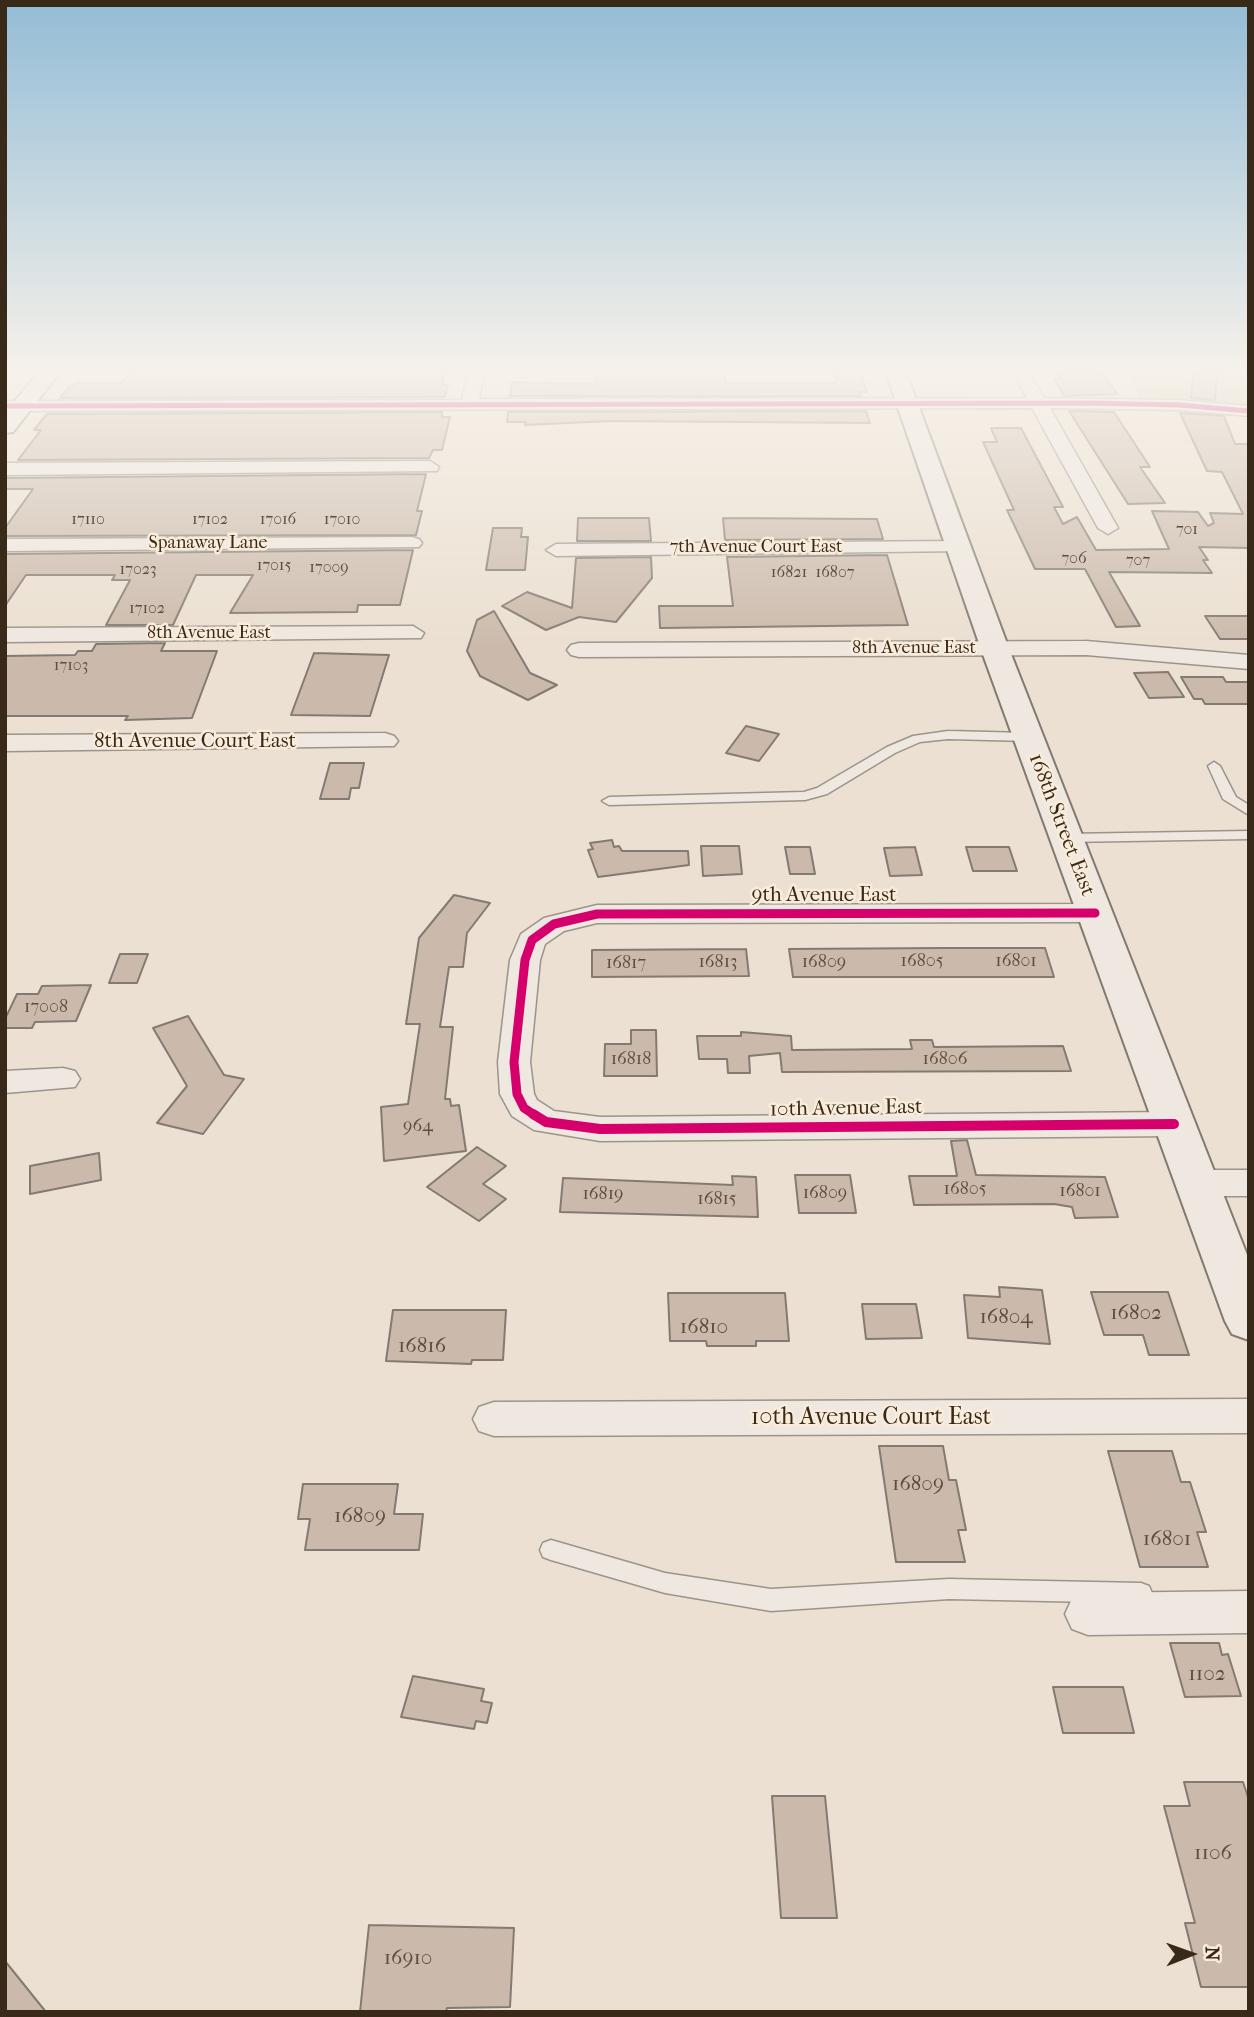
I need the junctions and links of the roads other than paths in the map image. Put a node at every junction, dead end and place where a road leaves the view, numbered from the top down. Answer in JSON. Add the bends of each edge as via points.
{"nodes":[{"id":1,"x":928,"y":461,"type":"edge"},
{"id":2,"x":1071,"y":461,"type":"edge"},
{"id":3,"x":430,"y":467,"type":"dead end"},
{"id":4,"x":5,"y":469,"type":"edge"},
{"id":5,"x":1108,"y":528,"type":"dead end"},
{"id":6,"x":412,"y":544,"type":"dead end"},
{"id":7,"x":5,"y":545,"type":"edge"},
{"id":8,"x":957,"y":547,"type":"junction"},
{"id":9,"x":556,"y":550,"type":"dead end"},
{"id":10,"x":414,"y":633,"type":"dead end"},
{"id":11,"x":5,"y":635,"type":"edge"},
{"id":12,"x":995,"y":649,"type":"junction"},
{"id":13,"x":579,"y":650,"type":"dead end"},
{"id":14,"x":1249,"y":662,"type":"edge"},
{"id":15,"x":1028,"y":737,"type":"junction"},
{"id":16,"x":385,"y":741,"type":"dead end"},
{"id":17,"x":5,"y":743,"type":"edge"},
{"id":18,"x":1214,"y":766,"type":"dead end"},
{"id":19,"x":609,"y":801,"type":"dead end"},
{"id":20,"x":1249,"y":811,"type":"edge"},
{"id":21,"x":1249,"y":835,"type":"edge"},
{"id":22,"x":1066,"y":838,"type":"junction"},
{"id":23,"x":1095,"y":913,"type":"junction"},
{"id":24,"x":63,"y":1079,"type":"dead end"},
{"id":25,"x":5,"y":1082,"type":"edge"},
{"id":26,"x":524,"y":1108,"type":"joint"},
{"id":27,"x":1174,"y":1124,"type":"junction"},
{"id":28,"x":1198,"y":1183,"type":"junction"},
{"id":29,"x":1249,"y":1183,"type":"edge"},
{"id":30,"x":1249,"y":1321,"type":"edge"},
{"id":31,"x":1249,"y":1416,"type":"edge"},
{"id":32,"x":494,"y":1419,"type":"dead end"},
{"id":33,"x":551,"y":1550,"type":"dead end"},
{"id":34,"x":1249,"y":1592,"type":"edge"},
{"id":35,"x":1249,"y":1612,"type":"edge"},
{"id":36,"x":1088,"y":1614,"type":"dead end"}],
"edges":[{"from":1,"to":8,"type":"street","name":"168th Street East"},
{"from":2,"to":5,"type":"street"},
{"from":3,"to":4,"type":"street"},
{"from":6,"to":7,"type":"street","name":"Spanaway Lane"},
{"from":8,"to":9,"type":"street","name":"7th Avenue Court East"},
{"from":8,"to":12,"type":"street","name":"168th Street East"},
{"from":10,"to":11,"type":"street","name":"8th Avenue East"},
{"from":12,"to":13,"type":"street","name":"8th Avenue East"},
{"from":12,"to":14,"type":"street","name":"8th Avenue East","via":[[1086,648]]},
{"from":12,"to":15,"type":"street","name":"168th Street East"},
{"from":15,"to":19,"type":"lane","via":[[917,739],[805,796]]},
{"from":15,"to":22,"type":"street","name":"168th Street East"},
{"from":16,"to":17,"type":"street","name":"8th Avenue Court East"},
{"from":18,"to":20,"type":"lane","via":[[1230,799]]},
{"from":21,"to":22,"type":"lane"},
{"from":22,"to":23,"type":"street","name":"168th Street East"},
{"from":23,"to":26,"type":"street","name":"9th Avenue East","via":[[597,914],[554,924],[532,940],[525,960],[514,1062],[517,1094]]},
{"from":23,"to":27,"type":"street","name":"168th Street East"},
{"from":24,"to":25,"type":"street"},
{"from":26,"to":27,"type":"street","name":"10th Avenue East","via":[[546,1122],[600,1129]]},
{"from":27,"to":28,"type":"street","name":"168th Street East"},
{"from":28,"to":29,"type":"street"},
{"from":28,"to":30,"type":"street","name":"168th Street East"},
{"from":31,"to":32,"type":"street","name":"10th Avenue Court East"},
{"from":33,"to":34,"type":"lane","via":[[665,1583],[771,1600],[949,1589]]},
{"from":35,"to":36,"type":"street"}]}
